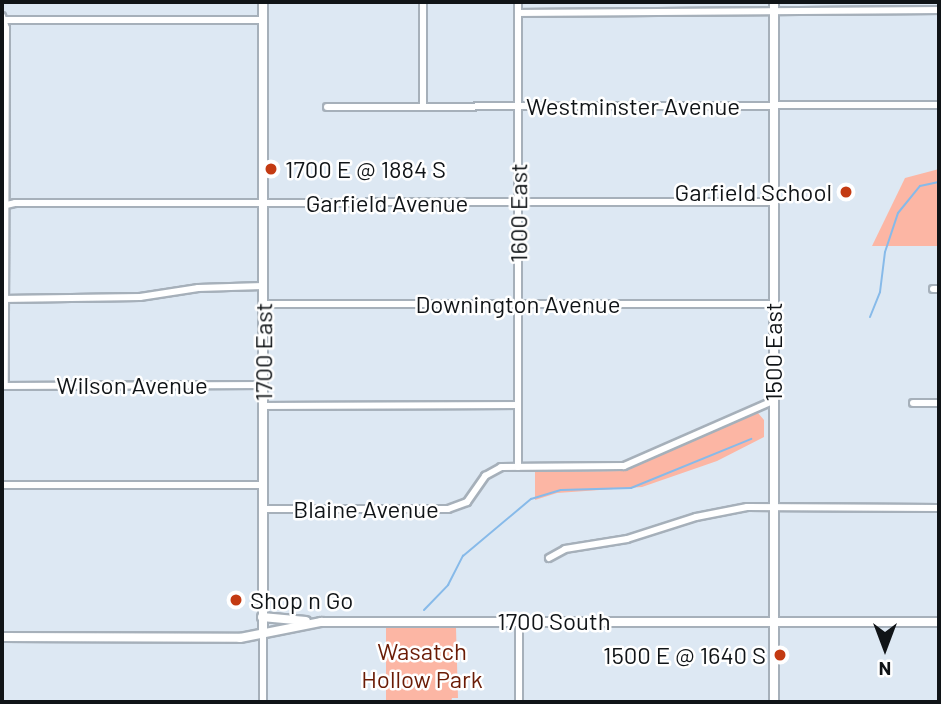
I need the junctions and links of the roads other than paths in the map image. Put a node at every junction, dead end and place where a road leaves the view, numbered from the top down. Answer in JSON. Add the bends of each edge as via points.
{"nodes":[{"id":1,"x":263,"y":2,"type":"edge"},
{"id":2,"x":423,"y":2,"type":"edge"},
{"id":3,"x":518,"y":2,"type":"edge"},
{"id":4,"x":774,"y":7,"type":"edge"},
{"id":5,"x":939,"y":10,"type":"edge"},
{"id":6,"x":518,"y":13,"type":"junction"},
{"id":7,"x":2,"y":18,"type":"edge"},
{"id":8,"x":263,"y":20,"type":"junction"},
{"id":9,"x":939,"y":104,"type":"edge"},
{"id":10,"x":774,"y":105,"type":"junction"},
{"id":11,"x":423,"y":106,"type":"junction"},
{"id":12,"x":518,"y":106,"type":"junction"},
{"id":13,"x":327,"y":107,"type":"dead end"},
{"id":14,"x":4,"y":115,"type":"edge"},
{"id":15,"x":518,"y":202,"type":"junction"},
{"id":16,"x":774,"y":202,"type":"junction"},
{"id":17,"x":262,"y":203,"type":"junction"},
{"id":18,"x":3,"y":206,"type":"edge"},
{"id":19,"x":263,"y":286,"type":"junction"},
{"id":20,"x":3,"y":299,"type":"edge"},
{"id":21,"x":263,"y":304,"type":"junction"},
{"id":22,"x":518,"y":304,"type":"junction"},
{"id":23,"x":773,"y":304,"type":"junction"},
{"id":24,"x":263,"y":385,"type":"junction"},
{"id":25,"x":3,"y":386,"type":"edge"},
{"id":26,"x":773,"y":401,"type":"junction"},
{"id":27,"x":912,"y":403,"type":"dead end"},
{"id":28,"x":939,"y":403,"type":"edge"},
{"id":29,"x":518,"y":405,"type":"junction"},
{"id":30,"x":263,"y":407,"type":"junction"},
{"id":31,"x":518,"y":467,"type":"junction"},
{"id":32,"x":2,"y":485,"type":"edge"},
{"id":33,"x":263,"y":485,"type":"junction"},
{"id":34,"x":773,"y":507,"type":"junction"},
{"id":35,"x":263,"y":509,"type":"junction"},
{"id":36,"x":939,"y":509,"type":"edge"},
{"id":37,"x":550,"y":558,"type":"dead end"},
{"id":38,"x":262,"y":617,"type":"junction"},
{"id":39,"x":519,"y":621,"type":"junction"},
{"id":40,"x":774,"y":621,"type":"junction"},
{"id":41,"x":939,"y":622,"type":"edge"},
{"id":42,"x":312,"y":623,"type":"junction"},
{"id":43,"x":263,"y":635,"type":"junction"},
{"id":44,"x":2,"y":637,"type":"edge"},
{"id":45,"x":263,"y":702,"type":"edge"},
{"id":46,"x":519,"y":702,"type":"edge"},
{"id":47,"x":774,"y":702,"type":"edge"}],
"edges":[{"from":1,"to":8,"type":"street","name":"1700 East"},
{"from":2,"to":11,"type":"street"},
{"from":3,"to":6,"type":"street","name":"1600 East"},
{"from":4,"to":5,"type":"street"},
{"from":4,"to":6,"type":"street"},
{"from":4,"to":10,"type":"street","name":"1500 East"},
{"from":6,"to":12,"type":"street","name":"1600 East"},
{"from":7,"to":8,"type":"street"},
{"from":7,"to":14,"type":"street","via":[[6,28]]},
{"from":8,"to":17,"type":"street","name":"1700 East"},
{"from":9,"to":10,"type":"street","name":"Westminster Avenue"},
{"from":10,"to":12,"type":"street","name":"Westminster Avenue"},
{"from":10,"to":16,"type":"street","name":"1500 East"},
{"from":11,"to":12,"type":"street","name":"Westminster Avenue"},
{"from":11,"to":13,"type":"street","name":"Westminster Avenue"},
{"from":12,"to":15,"type":"street","name":"1600 East"},
{"from":14,"to":18,"type":"street"},
{"from":15,"to":16,"type":"street","name":"Garfield Avenue"},
{"from":15,"to":17,"type":"street","name":"Garfield Avenue"},
{"from":15,"to":22,"type":"street","name":"1600 East"},
{"from":16,"to":23,"type":"street","name":"1500 East"},
{"from":17,"to":18,"type":"street","name":"Garfield Avenue"},
{"from":17,"to":19,"type":"street","name":"1700 East"},
{"from":18,"to":20,"type":"street"},
{"from":19,"to":20,"type":"street","via":[[198,288],[140,297]]},
{"from":19,"to":21,"type":"street","name":"1700 East"},
{"from":20,"to":25,"type":"street"},
{"from":21,"to":22,"type":"street","name":"Downington Avenue"},
{"from":21,"to":24,"type":"street","name":"1700 East"},
{"from":22,"to":23,"type":"street","name":"Downington Avenue"},
{"from":22,"to":29,"type":"street","name":"1600 East"},
{"from":23,"to":26,"type":"street","name":"1500 East"},
{"from":24,"to":25,"type":"street","name":"Wilson Avenue"},
{"from":24,"to":30,"type":"street","name":"1700 East"},
{"from":26,"to":31,"type":"street","name":"Blaine Avenue","via":[[624,466]]},
{"from":26,"to":34,"type":"street","name":"1500 East"},
{"from":27,"to":28,"type":"street"},
{"from":29,"to":30,"type":"street"},
{"from":29,"to":31,"type":"street","name":"1600 East"},
{"from":30,"to":33,"type":"street","name":"1700 East"},
{"from":31,"to":35,"type":"street","name":"Blaine Avenue","via":[[491,471],[467,502],[448,509]]},
{"from":32,"to":33,"type":"street","name":"Blaine Avenue"},
{"from":33,"to":35,"type":"street","name":"1700 East"},
{"from":34,"to":36,"type":"street"},
{"from":34,"to":37,"type":"street","via":[[713,513],[627,539],[565,549]]},
{"from":34,"to":40,"type":"street","name":"1500 East"},
{"from":35,"to":38,"type":"street","name":"1700 East"},
{"from":38,"to":42,"type":"street"},
{"from":38,"to":43,"type":"street","name":"1700 East"},
{"from":39,"to":40,"type":"street","name":"1700 South"},
{"from":39,"to":42,"type":"street","name":"1700 South"},
{"from":39,"to":46,"type":"street"},
{"from":40,"to":41,"type":"street","name":"1700 South"},
{"from":40,"to":47,"type":"street","name":"1500 East"},
{"from":42,"to":43,"type":"street","name":"1700 South"},
{"from":43,"to":44,"type":"street","name":"1700 South"},
{"from":43,"to":45,"type":"street","name":"1700 East"}]}
